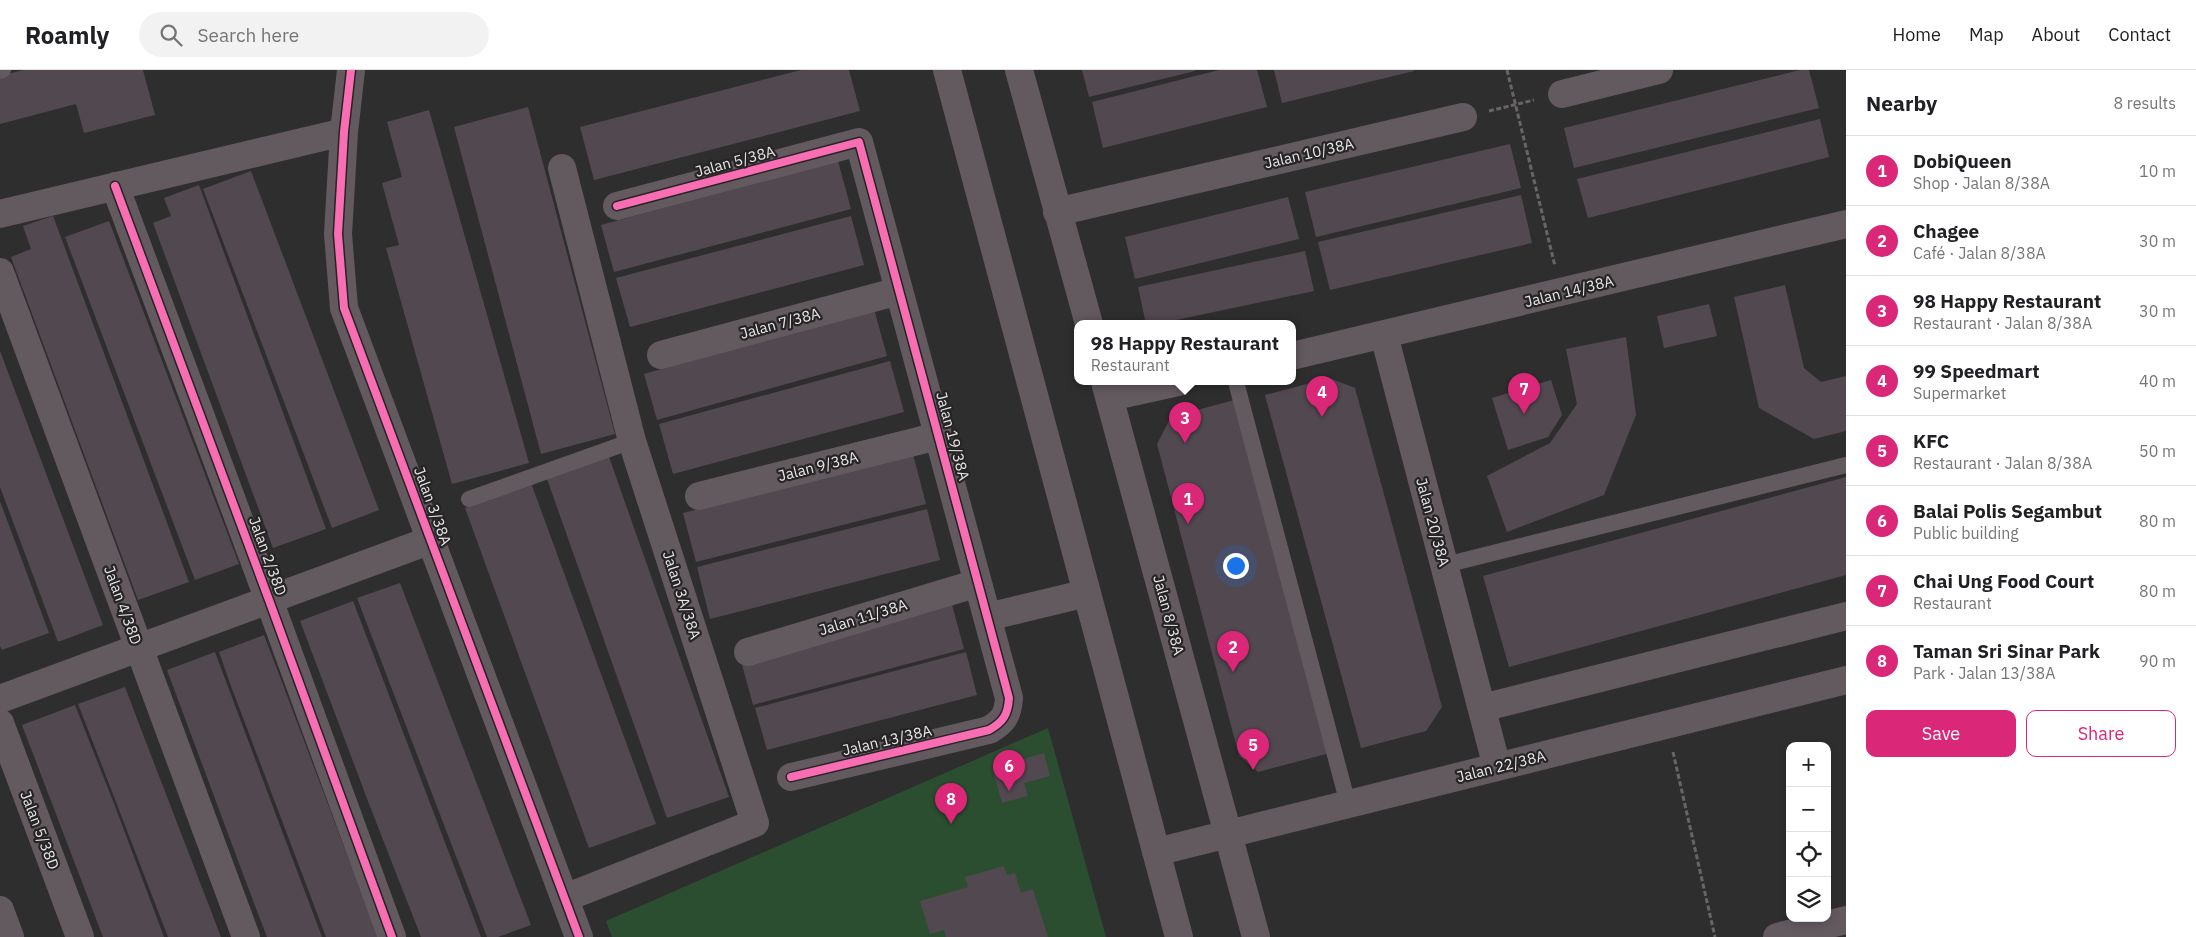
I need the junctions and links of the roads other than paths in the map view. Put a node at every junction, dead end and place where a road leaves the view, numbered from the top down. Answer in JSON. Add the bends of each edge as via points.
{"nodes":[{"id":1,"x":351,"y":70,"type":"edge"},
{"id":2,"x":947,"y":70,"type":"edge"},
{"id":3,"x":1019,"y":70,"type":"edge"},
{"id":4,"x":1660,"y":70,"type":"edge"},
{"id":5,"x":1562,"y":94,"type":"road end"},
{"id":6,"x":1463,"y":117,"type":"road end"},
{"id":7,"x":344,"y":132,"type":"junction"},
{"id":8,"x":859,"y":142,"type":"joint"},
{"id":9,"x":562,"y":168,"type":"dead end"},
{"id":10,"x":115,"y":186,"type":"junction"},
{"id":11,"x":618,"y":206,"type":"dead end"},
{"id":12,"x":1057,"y":212,"type":"junction"},
{"id":13,"x":0,"y":214,"type":"edge"},
{"id":14,"x":1846,"y":224,"type":"edge"},
{"id":15,"x":0,"y":272,"type":"edge"},
{"id":16,"x":899,"y":291,"type":"junction"},
{"id":17,"x":1088,"y":320,"type":"edge"},
{"id":18,"x":1384,"y":336,"type":"junction"},
{"id":19,"x":661,"y":355,"type":"dead end"},
{"id":20,"x":1296,"y":355,"type":"edge"},
{"id":21,"x":1148,"y":385,"type":"edge"},
{"id":22,"x":1237,"y":385,"type":"edge"},
{"id":23,"x":1108,"y":389,"type":"edge"},
{"id":24,"x":938,"y":436,"type":"junction"},
{"id":25,"x":632,"y":441,"type":"junction"},
{"id":26,"x":1846,"y":465,"type":"edge"},
{"id":27,"x":699,"y":496,"type":"dead end"},
{"id":28,"x":469,"y":499,"type":"dead end"},
{"id":29,"x":431,"y":540,"type":"junction"},
{"id":30,"x":1445,"y":565,"type":"junction"},
{"id":31,"x":978,"y":583,"type":"junction"},
{"id":32,"x":1087,"y":593,"type":"junction"},
{"id":33,"x":269,"y":600,"type":"junction"},
{"id":34,"x":1846,"y":616,"type":"edge"},
{"id":35,"x":987,"y":617,"type":"junction"},
{"id":36,"x":139,"y":648,"type":"junction"},
{"id":37,"x":748,"y":652,"type":"dead end"},
{"id":38,"x":1846,"y":680,"type":"edge"},
{"id":39,"x":0,"y":699,"type":"edge"},
{"id":40,"x":1482,"y":708,"type":"junction"},
{"id":41,"x":0,"y":722,"type":"edge"},
{"id":42,"x":989,"y":730,"type":"joint"},
{"id":43,"x":1497,"y":767,"type":"junction"},
{"id":44,"x":791,"y":777,"type":"dead end"},
{"id":45,"x":1348,"y":804,"type":"junction"},
{"id":46,"x":1229,"y":834,"type":"junction"},
{"id":47,"x":1156,"y":852,"type":"junction"},
{"id":48,"x":565,"y":898,"type":"junction"},
{"id":49,"x":0,"y":910,"type":"edge"},
{"id":50,"x":1846,"y":920,"type":"edge"},
{"id":51,"x":10,"y":937,"type":"edge"},
{"id":52,"x":80,"y":937,"type":"edge"},
{"id":53,"x":246,"y":937,"type":"edge"},
{"id":54,"x":392,"y":937,"type":"edge"},
{"id":55,"x":579,"y":937,"type":"edge"},
{"id":56,"x":1179,"y":937,"type":"edge"},
{"id":57,"x":1256,"y":937,"type":"edge"},
{"id":58,"x":1777,"y":937,"type":"edge"}],
"edges":[{"from":1,"to":7,"type":"street","name":"Jalan 3/38A"},
{"from":2,"to":32,"type":"street"},
{"from":3,"to":12,"type":"street"},
{"from":4,"to":5,"type":"street"},
{"from":6,"to":12,"type":"street","name":"Jalan 10/38A"},
{"from":7,"to":10,"type":"street"},
{"from":7,"to":29,"type":"street","name":"Jalan 3/38A","via":[[338,234],[344,308]]},
{"from":8,"to":11,"type":"street","name":"Jalan 5/38A"},
{"from":8,"to":16,"type":"street","name":"Jalan 19/38A"},
{"from":9,"to":25,"type":"street","name":"Jalan 3A/38A"},
{"from":10,"to":13,"type":"street"},
{"from":10,"to":33,"type":"street","name":"Jalan 2/38D"},
{"from":12,"to":17,"type":"street"},
{"from":14,"to":18,"type":"street","name":"Jalan 14/38A"},
{"from":15,"to":36,"type":"street","name":"Jalan 4/38D"},
{"from":16,"to":19,"type":"street","name":"Jalan 7/38A"},
{"from":16,"to":24,"type":"street","name":"Jalan 19/38A"},
{"from":18,"to":20,"type":"street","name":"Jalan 14/38A"},
{"from":18,"to":30,"type":"street","name":"Jalan 20/38A"},
{"from":21,"to":23,"type":"street"},
{"from":22,"to":45,"type":"lane"},
{"from":23,"to":46,"type":"street","name":"Jalan 8/38A"},
{"from":24,"to":27,"type":"street","name":"Jalan 9/38A"},
{"from":24,"to":31,"type":"street","name":"Jalan 19/38A"},
{"from":25,"to":28,"type":"lane"},
{"from":25,"to":48,"type":"street","name":"Jalan 3A/38A","via":[[756,824]]},
{"from":26,"to":30,"type":"lane"},
{"from":29,"to":33,"type":"street"},
{"from":29,"to":48,"type":"street","name":"Jalan 3/38A"},
{"from":30,"to":40,"type":"street","name":"Jalan 20/38A"},
{"from":31,"to":35,"type":"street","name":"Jalan 19/38A"},
{"from":31,"to":37,"type":"street","name":"Jalan 11/38A"},
{"from":32,"to":35,"type":"street"},
{"from":32,"to":47,"type":"street"},
{"from":33,"to":36,"type":"street"},
{"from":33,"to":54,"type":"street","name":"Jalan 2/38D"},
{"from":34,"to":40,"type":"street"},
{"from":35,"to":42,"type":"street","name":"Jalan 19/38A","via":[[1009,698],[1005,718]]},
{"from":36,"to":39,"type":"street"},
{"from":36,"to":53,"type":"street","name":"Jalan 4/38D"},
{"from":38,"to":43,"type":"street","name":"Jalan 22/38A"},
{"from":40,"to":43,"type":"street","name":"Jalan 20/38A"},
{"from":41,"to":52,"type":"street","name":"Jalan 5/38D"},
{"from":42,"to":44,"type":"street","name":"Jalan 13/38A"},
{"from":43,"to":45,"type":"street","name":"Jalan 22/38A"},
{"from":45,"to":46,"type":"street","name":"Jalan 22/38A"},
{"from":46,"to":47,"type":"street","name":"Jalan 22/38A"},
{"from":46,"to":57,"type":"street","name":"Jalan 8/38A"},
{"from":47,"to":56,"type":"street"},
{"from":48,"to":55,"type":"street","name":"Jalan 3/38A"},
{"from":49,"to":51,"type":"street"},
{"from":50,"to":58,"type":"street"}]}
